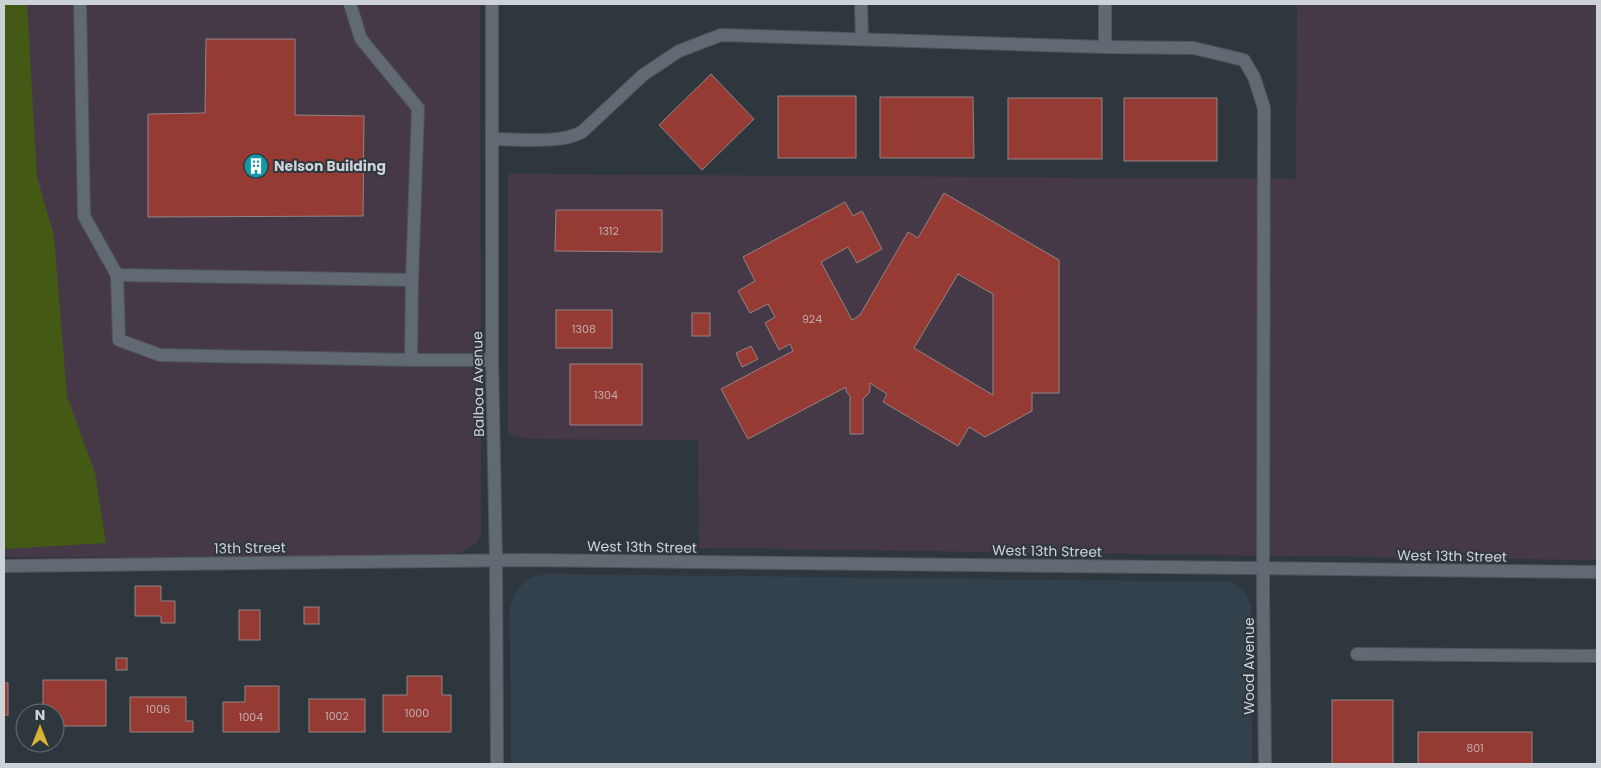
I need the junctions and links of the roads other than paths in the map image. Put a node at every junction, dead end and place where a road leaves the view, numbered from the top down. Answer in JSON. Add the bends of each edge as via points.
{"nodes":[{"id":1,"x":80,"y":4,"type":"edge"},
{"id":2,"x":350,"y":4,"type":"edge"},
{"id":3,"x":492,"y":4,"type":"edge"},
{"id":4,"x":861,"y":4,"type":"edge"},
{"id":5,"x":1105,"y":4,"type":"edge"},
{"id":6,"x":862,"y":40,"type":"junction"},
{"id":7,"x":1105,"y":47,"type":"junction"},
{"id":8,"x":493,"y":139,"type":"junction"},
{"id":9,"x":117,"y":275,"type":"junction"},
{"id":10,"x":412,"y":280,"type":"junction"},
{"id":11,"x":411,"y":360,"type":"junction"},
{"id":12,"x":492,"y":360,"type":"junction"},
{"id":13,"x":496,"y":561,"type":"junction"},
{"id":14,"x":4,"y":566,"type":"edge"},
{"id":15,"x":1263,"y":568,"type":"junction"},
{"id":16,"x":1597,"y":572,"type":"edge"},
{"id":17,"x":1357,"y":654,"type":"dead end"},
{"id":18,"x":1597,"y":656,"type":"edge"},
{"id":19,"x":497,"y":764,"type":"edge"},
{"id":20,"x":1265,"y":764,"type":"edge"}],
"edges":[{"from":1,"to":9,"type":"street","via":[[84,216]]},
{"from":2,"to":10,"type":"street","via":[[361,40],[418,108]]},
{"from":3,"to":8,"type":"street","name":"Balboa Avenue"},
{"from":4,"to":6,"type":"street"},
{"from":5,"to":7,"type":"street"},
{"from":6,"to":7,"type":"street"},
{"from":6,"to":8,"type":"street","via":[[722,35],[680,50],[643,75],[576,135],[557,139]]},
{"from":7,"to":15,"type":"street","name":"Wood Avenue","via":[[1194,48],[1244,60],[1254,77],[1264,108]]},
{"from":8,"to":12,"type":"street","name":"Balboa Avenue"},
{"from":9,"to":10,"type":"street"},
{"from":9,"to":11,"type":"street","via":[[119,340],[160,355]]},
{"from":10,"to":11,"type":"street"},
{"from":11,"to":12,"type":"street"},
{"from":12,"to":13,"type":"street","name":"Balboa Avenue"},
{"from":13,"to":14,"type":"street","name":"13th Street"},
{"from":13,"to":15,"type":"street","name":"West 13th Street"},
{"from":13,"to":19,"type":"street","name":"Balboa Avenue"},
{"from":15,"to":16,"type":"street","name":"West 13th Street"},
{"from":15,"to":20,"type":"street","name":"Wood Avenue"},
{"from":17,"to":18,"type":"street"}]}
